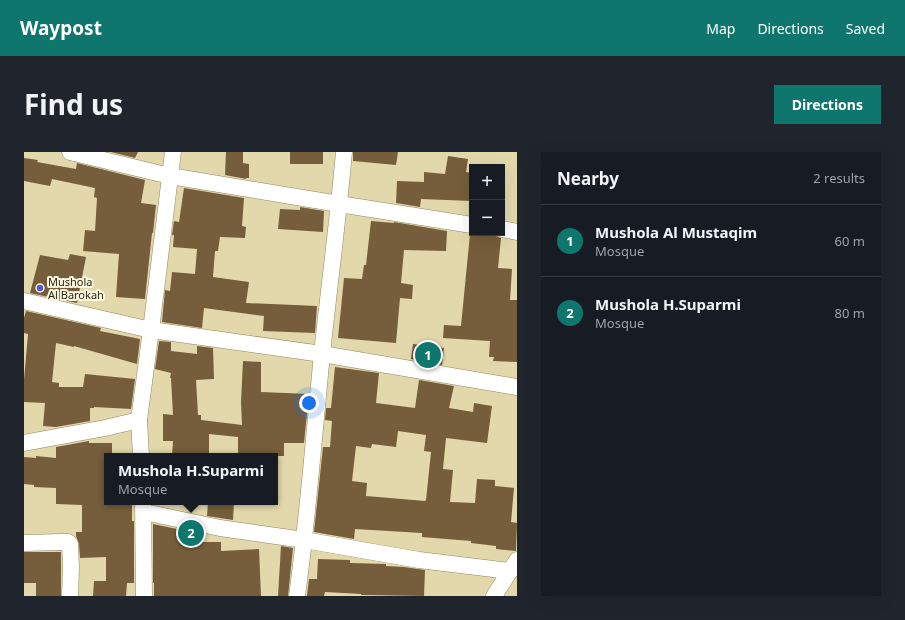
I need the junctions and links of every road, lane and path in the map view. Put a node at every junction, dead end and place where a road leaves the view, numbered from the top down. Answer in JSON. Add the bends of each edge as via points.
{"nodes":[{"id":1,"x":70,"y":152,"type":"edge"},
{"id":2,"x":173,"y":152,"type":"edge"},
{"id":3,"x":344,"y":152,"type":"edge"},
{"id":4,"x":170,"y":176,"type":"junction"},
{"id":5,"x":339,"y":204,"type":"junction"},
{"id":6,"x":469,"y":225,"type":"edge"},
{"id":7,"x":505,"y":230,"type":"edge"},
{"id":8,"x":517,"y":232,"type":"edge"},
{"id":9,"x":24,"y":301,"type":"edge"},
{"id":10,"x":151,"y":330,"type":"junction"},
{"id":11,"x":322,"y":354,"type":"junction"},
{"id":12,"x":517,"y":387,"type":"edge"},
{"id":13,"x":139,"y":420,"type":"junction"},
{"id":14,"x":24,"y":443,"type":"edge"},
{"id":15,"x":141,"y":453,"type":"edge"},
{"id":16,"x":144,"y":507,"type":"edge"},
{"id":17,"x":304,"y":540,"type":"junction"},
{"id":18,"x":24,"y":543,"type":"edge"},
{"id":19,"x":513,"y":565,"type":"edge"},
{"id":20,"x":70,"y":596,"type":"edge"},
{"id":21,"x":144,"y":596,"type":"edge"},
{"id":22,"x":297,"y":596,"type":"edge"},
{"id":23,"x":494,"y":596,"type":"edge"}],
"edges":[{"from":1,"to":4,"type":"street"},
{"from":2,"to":4,"type":"street"},
{"from":3,"to":5,"type":"street"},
{"from":4,"to":5,"type":"street"},
{"from":4,"to":10,"type":"street"},
{"from":5,"to":6,"type":"street"},
{"from":5,"to":11,"type":"street"},
{"from":7,"to":8,"type":"street"},
{"from":9,"to":10,"type":"street"},
{"from":10,"to":11,"type":"street"},
{"from":10,"to":13,"type":"street"},
{"from":11,"to":12,"type":"street"},
{"from":11,"to":17,"type":"street"},
{"from":13,"to":14,"type":"street"},
{"from":13,"to":15,"type":"street"},
{"from":16,"to":17,"type":"street","via":[[220,528]]},
{"from":16,"to":21,"type":"street"},
{"from":17,"to":19,"type":"street","via":[[419,560]]},
{"from":17,"to":22,"type":"street"},
{"from":18,"to":20,"type":"street","via":[[70,544]]},
{"from":19,"to":23,"type":"street"}]}
